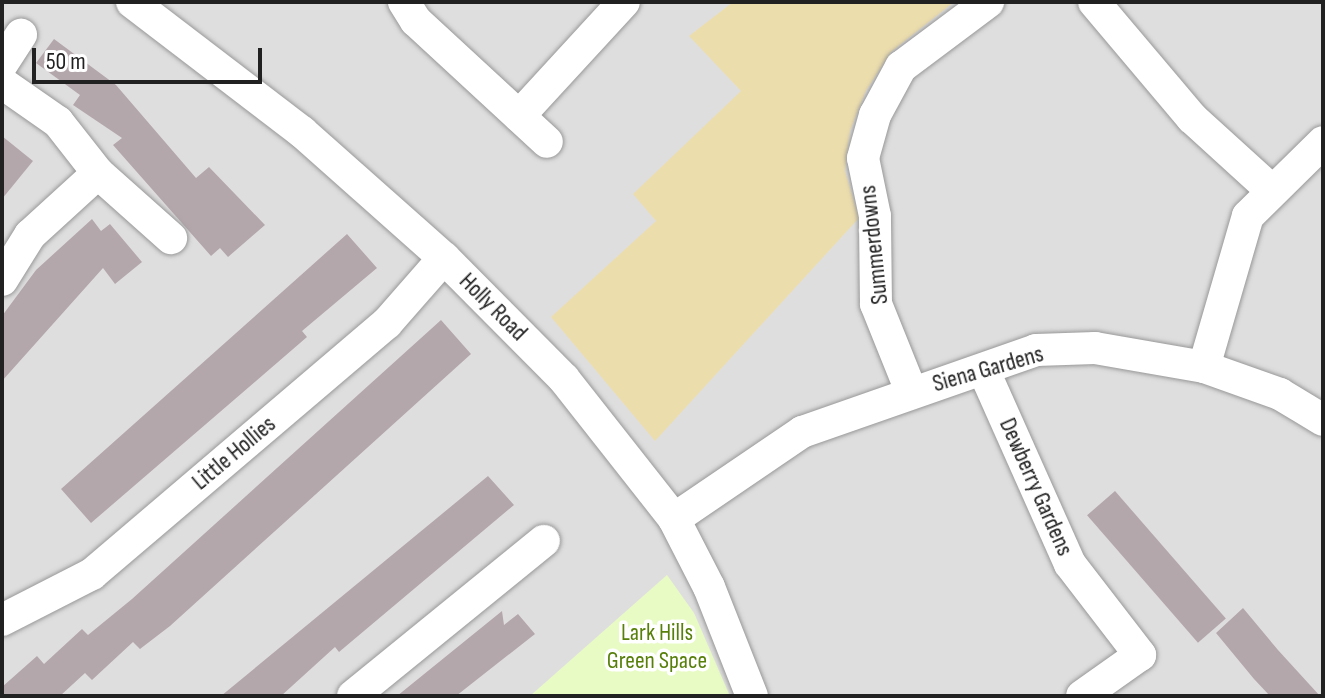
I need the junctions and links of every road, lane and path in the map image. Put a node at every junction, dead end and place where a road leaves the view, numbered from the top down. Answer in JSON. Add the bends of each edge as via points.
{"nodes":[{"id":1,"x":404,"y":2,"type":"edge"},
{"id":2,"x":624,"y":2,"type":"edge"},
{"id":3,"x":988,"y":2,"type":"edge"},
{"id":4,"x":1094,"y":2,"type":"edge"},
{"id":5,"x":136,"y":3,"type":"edge"},
{"id":6,"x":21,"y":35,"type":"dead end"},
{"id":7,"x":2,"y":64,"type":"edge"},
{"id":8,"x":2,"y":83,"type":"edge"},
{"id":9,"x":519,"y":116,"type":"junction"},
{"id":10,"x":547,"y":142,"type":"dead end"},
{"id":11,"x":1323,"y":142,"type":"edge"},
{"id":12,"x":98,"y":173,"type":"junction"},
{"id":13,"x":1270,"y":189,"type":"junction"},
{"id":14,"x":171,"y":238,"type":"dead end"},
{"id":15,"x":444,"y":258,"type":"junction"},
{"id":16,"x":2,"y":280,"type":"edge"},
{"id":17,"x":1204,"y":367,"type":"junction"},
{"id":18,"x":984,"y":371,"type":"junction"},
{"id":19,"x":911,"y":391,"type":"junction"},
{"id":20,"x":1323,"y":420,"type":"edge"},
{"id":21,"x":674,"y":519,"type":"junction"},
{"id":22,"x":544,"y":541,"type":"dead end"},
{"id":23,"x":2,"y":620,"type":"edge"},
{"id":24,"x":353,"y":696,"type":"edge"},
{"id":25,"x":752,"y":696,"type":"edge"},
{"id":26,"x":1082,"y":696,"type":"edge"}],
"edges":[{"from":1,"to":9,"type":"street","via":[[416,21]]},
{"from":2,"to":9,"type":"street"},
{"from":3,"to":19,"type":"street","name":"Summerdowns","via":[[901,67],[875,115],[863,158],[875,216],[876,304]]},
{"from":4,"to":13,"type":"street","via":[[1192,118]]},
{"from":5,"to":15,"type":"street","name":"Holly Road","via":[[302,132]]},
{"from":6,"to":7,"type":"street"},
{"from":8,"to":12,"type":"street","via":[[58,122]]},
{"from":9,"to":10,"type":"street"},
{"from":11,"to":13,"type":"street"},
{"from":12,"to":14,"type":"street"},
{"from":12,"to":16,"type":"street","via":[[30,235]]},
{"from":13,"to":17,"type":"street","via":[[1248,216]]},
{"from":15,"to":21,"type":"street","name":"Holly Road","via":[[564,379]]},
{"from":15,"to":23,"type":"street","name":"Little Hollies","via":[[387,323],[92,574]]},
{"from":17,"to":18,"type":"street","name":"Siena Gardens","via":[[1095,348],[1036,350]]},
{"from":17,"to":20,"type":"street","name":"Siena Gardens","via":[[1280,394]]},
{"from":18,"to":19,"type":"street","name":"Siena Gardens"},
{"from":18,"to":26,"type":"street","name":"Dewberry Gardens","via":[[1070,564],[1140,655]]},
{"from":19,"to":21,"type":"street","name":"Siena Gardens","via":[[802,432]]},
{"from":21,"to":25,"type":"street","name":"Holly Road","via":[[709,587]]},
{"from":22,"to":24,"type":"street"}]}
